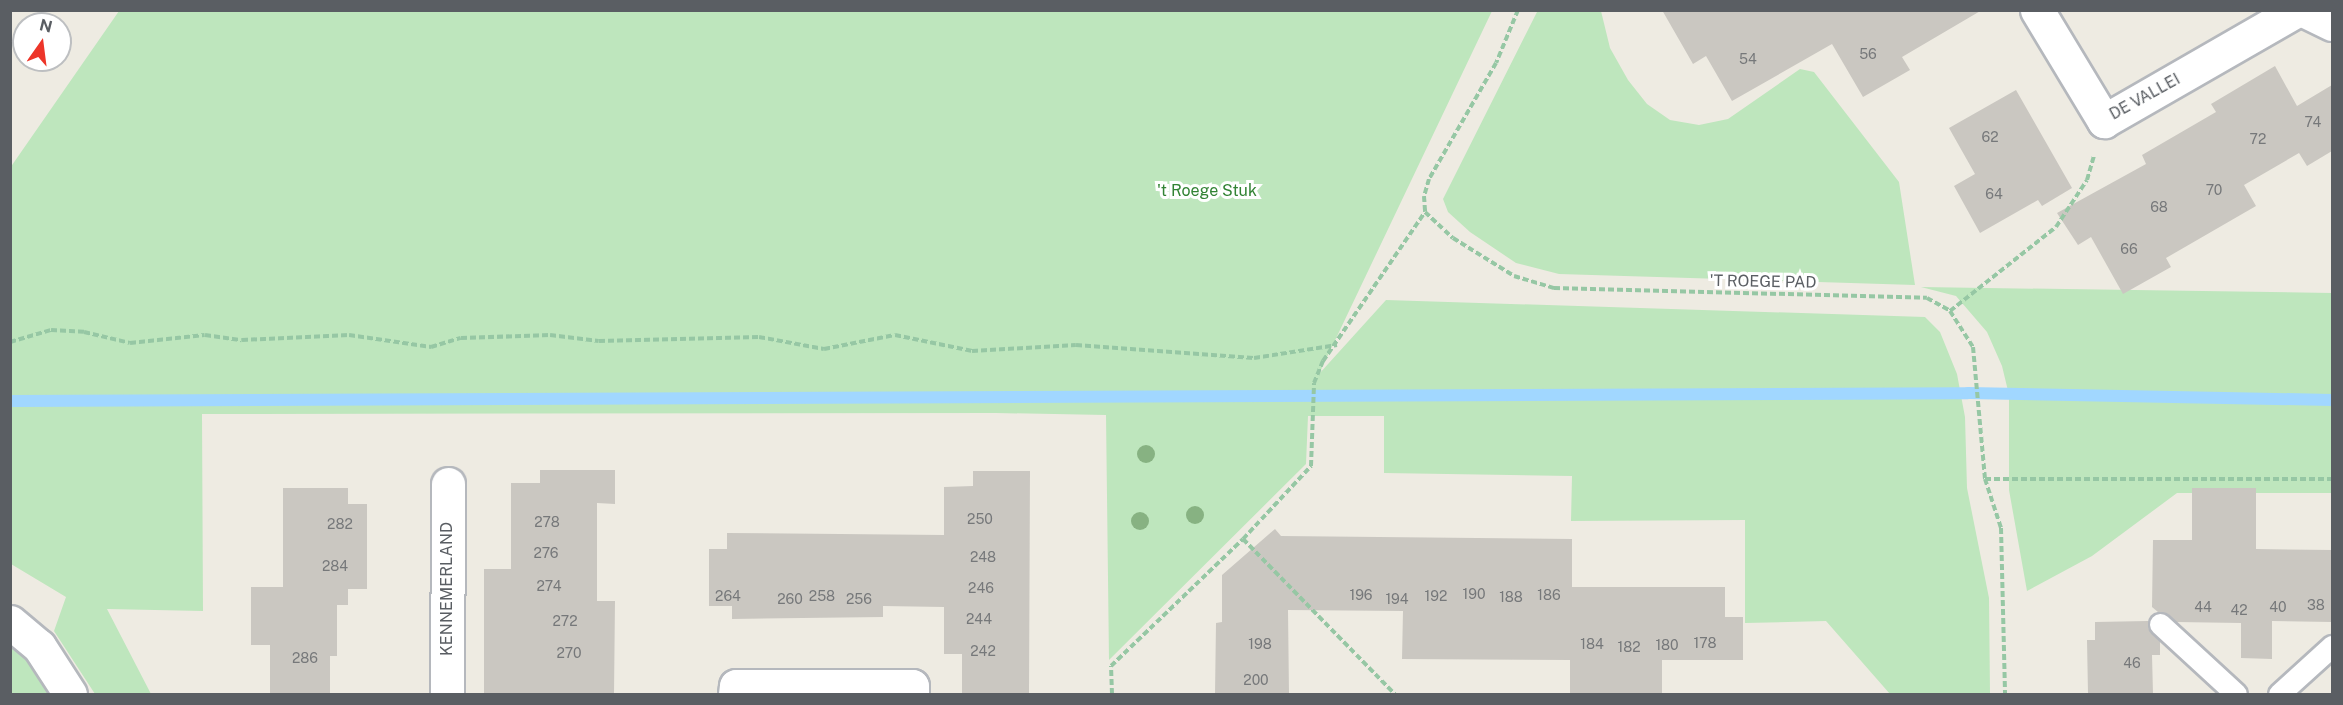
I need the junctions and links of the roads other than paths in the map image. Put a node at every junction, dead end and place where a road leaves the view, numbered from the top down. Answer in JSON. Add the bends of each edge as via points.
{"nodes":[{"id":1,"x":2037,"y":10,"type":"edge"},
{"id":2,"x":2297,"y":10,"type":"edge"},
{"id":3,"x":2303,"y":10,"type":"edge"},
{"id":4,"x":2332,"y":24,"type":"edge"},
{"id":5,"x":448,"y":484,"type":"dead end"},
{"id":6,"x":10,"y":621,"type":"edge"},
{"id":7,"x":2160,"y":624,"type":"dead end"},
{"id":8,"x":2332,"y":645,"type":"edge"},
{"id":9,"x":70,"y":694,"type":"edge"},
{"id":10,"x":447,"y":694,"type":"edge"},
{"id":11,"x":735,"y":694,"type":"edge"},
{"id":12,"x":912,"y":694,"type":"edge"},
{"id":13,"x":2235,"y":694,"type":"edge"},
{"id":14,"x":2279,"y":694,"type":"edge"}],
"edges":[{"from":1,"to":2,"type":"street","name":"DE VALLEI","via":[[2104,121]]},
{"from":3,"to":4,"type":"street"},
{"from":5,"to":10,"type":"street","name":"KENNEMERLAND"},
{"from":6,"to":9,"type":"street","via":[[39,646]]},
{"from":7,"to":13,"type":"lane"},
{"from":8,"to":14,"type":"lane"},
{"from":11,"to":12,"type":"street","via":[[736,686],[912,686]]}]}
